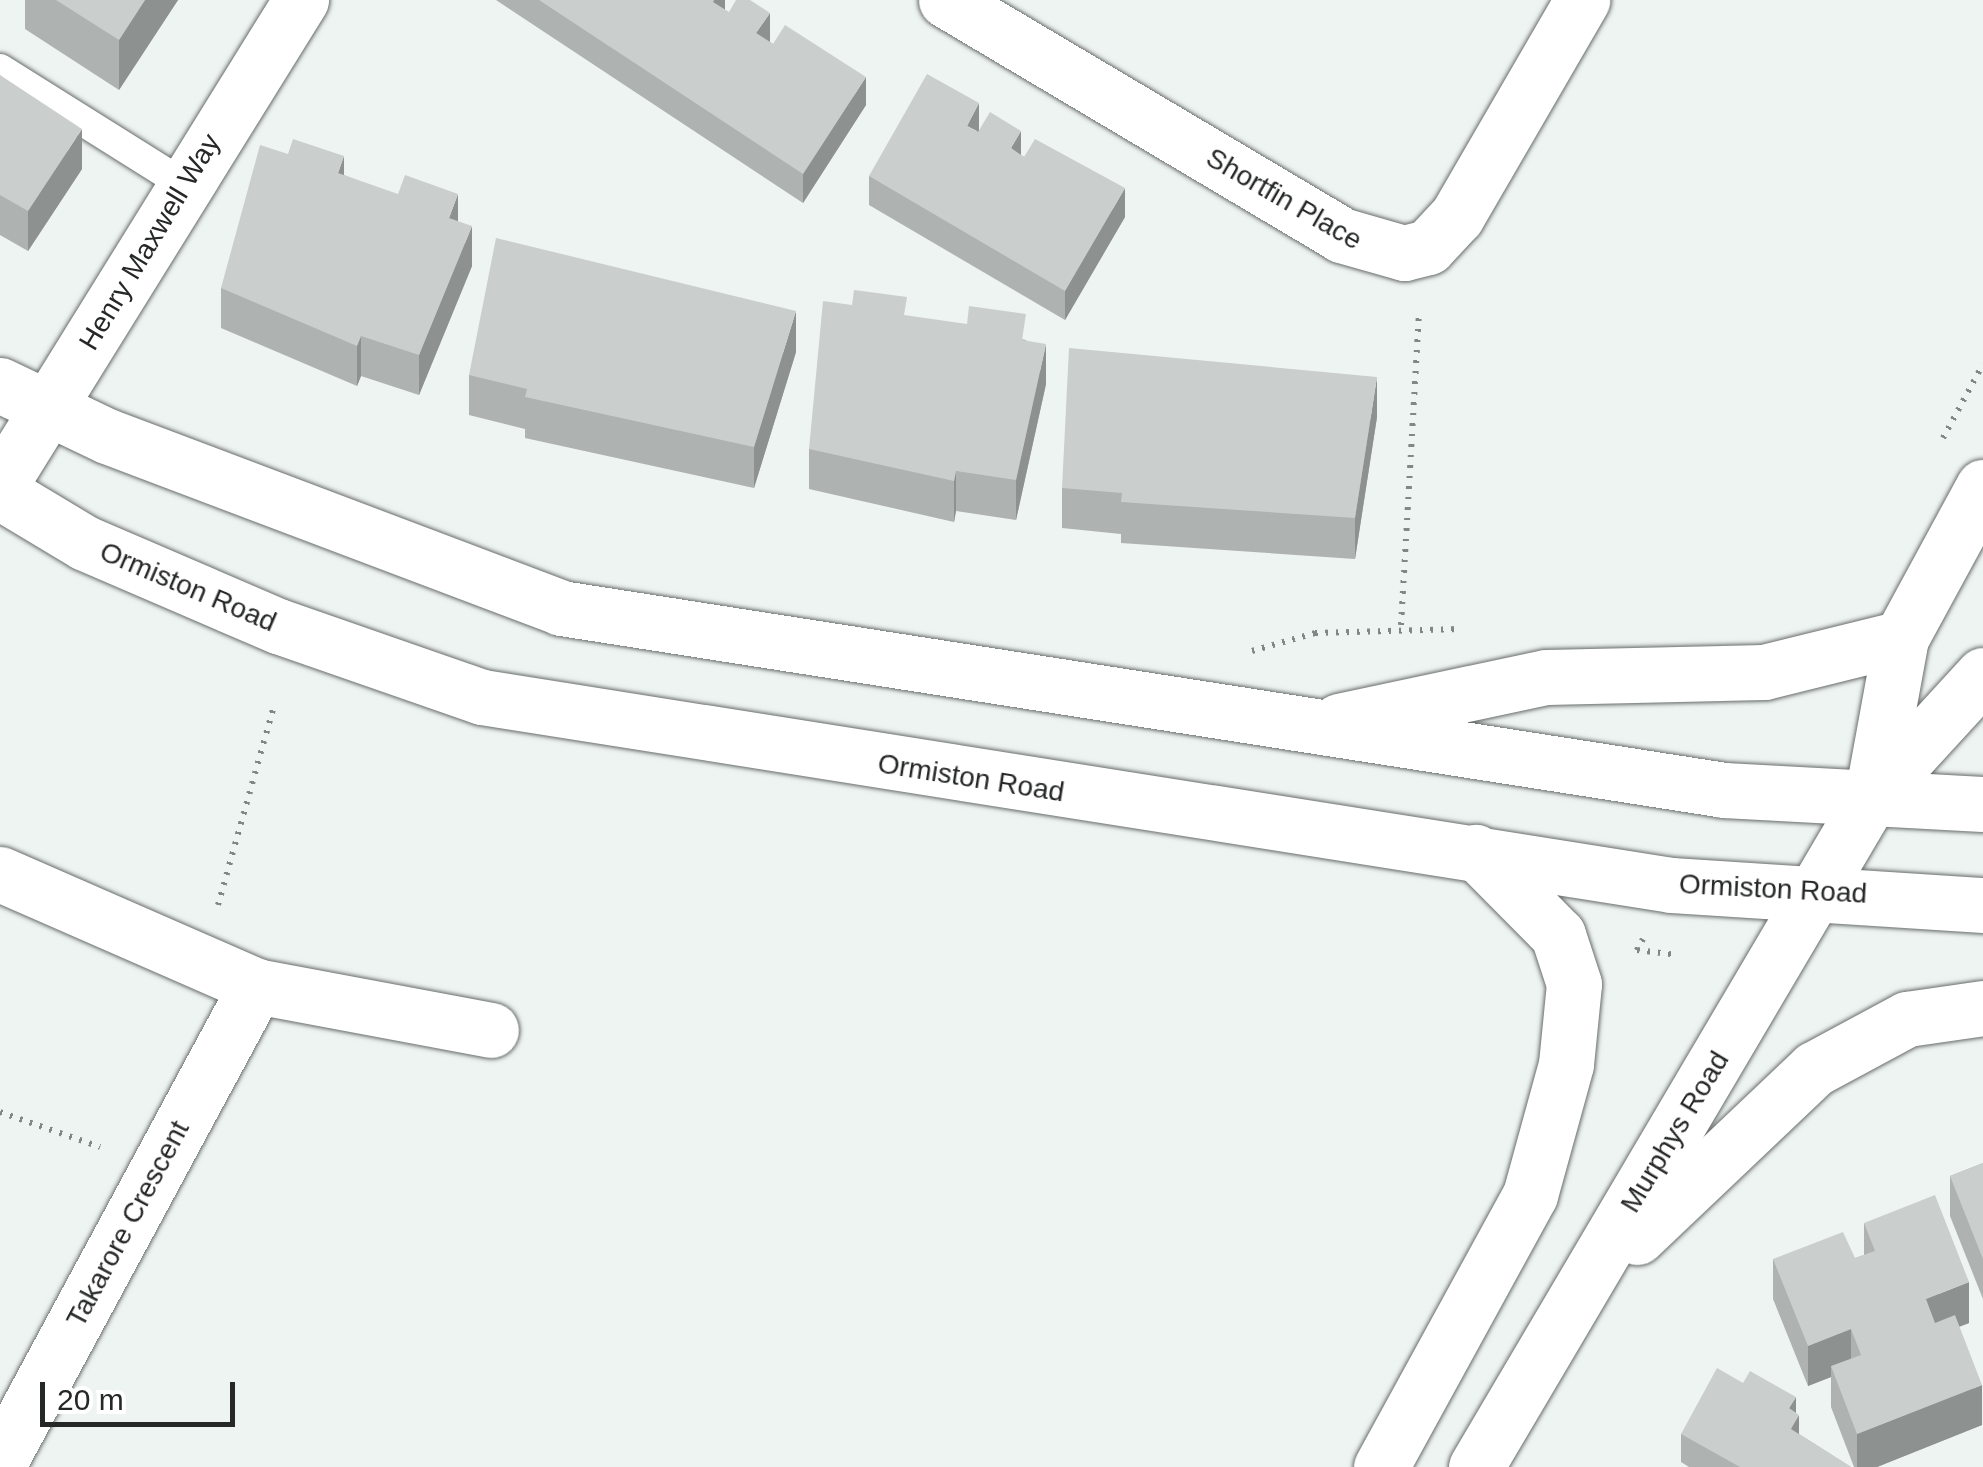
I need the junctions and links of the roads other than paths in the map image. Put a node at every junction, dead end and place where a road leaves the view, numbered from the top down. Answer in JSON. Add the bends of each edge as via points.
{"nodes":[{"id":1,"x":301,"y":0,"type":"edge"},
{"id":2,"x":946,"y":0,"type":"edge"},
{"id":3,"x":1582,"y":0,"type":"edge"},
{"id":4,"x":0,"y":69,"type":"edge"},
{"id":5,"x":182,"y":183,"type":"junction"},
{"id":6,"x":0,"y":385,"type":"edge"},
{"id":7,"x":49,"y":408,"type":"junction"},
{"id":8,"x":1983,"y":487,"type":"edge"},
{"id":9,"x":0,"y":488,"type":"edge"},
{"id":10,"x":1901,"y":638,"type":"junction"},
{"id":11,"x":1983,"y":675,"type":"edge"},
{"id":12,"x":1302,"y":729,"type":"junction"},
{"id":13,"x":1872,"y":796,"type":"junction"},
{"id":14,"x":1983,"y":804,"type":"edge"},
{"id":15,"x":1476,"y":852,"type":"junction"},
{"id":16,"x":0,"y":874,"type":"edge"},
{"id":17,"x":1818,"y":890,"type":"junction"},
{"id":18,"x":1983,"y":905,"type":"edge"},
{"id":19,"x":256,"y":986,"type":"junction"},
{"id":20,"x":1983,"y":1008,"type":"edge"},
{"id":21,"x":491,"y":1030,"type":"dead end"},
{"id":22,"x":1578,"y":1297,"type":"junction"},
{"id":23,"x":0,"y":1461,"type":"edge"},
{"id":24,"x":1381,"y":1467,"type":"edge"},
{"id":25,"x":1476,"y":1467,"type":"edge"}],
"edges":[{"from":1,"to":5,"type":"main road","name":"Henry Maxwell Way"},
{"from":2,"to":3,"type":"main road","name":"Shortfin Place","via":[[1376,250],[1423,248],[1457,216]]},
{"from":4,"to":5,"type":"lane"},
{"from":5,"to":7,"type":"main road","name":"Henry Maxwell Way"},
{"from":6,"to":7,"type":"main road"},
{"from":7,"to":9,"type":"main road","name":"Henry Maxwell Way"},
{"from":7,"to":12,"type":"main road","via":[[561,608]]},
{"from":8,"to":10,"type":"main road","name":"Murphys Road"},
{"from":9,"to":15,"type":"main road","name":"Ormiston Road","via":[[85,543],[278,626],[482,697]]},
{"from":10,"to":12,"type":"main road","via":[[1764,672],[1546,677]]},
{"from":10,"to":13,"type":"main road","name":"Murphys Road"},
{"from":11,"to":13,"type":"main road","name":"Murphys Road"},
{"from":12,"to":13,"type":"main road","via":[[1724,790]]},
{"from":13,"to":14,"type":"main road"},
{"from":13,"to":17,"type":"main road","name":"Murphys Road"},
{"from":15,"to":17,"type":"main road","name":"Ormiston Road","via":[[1672,885]]},
{"from":15,"to":24,"type":"main road","via":[[1530,899],[1560,942],[1574,984],[1566,1064],[1530,1194]]},
{"from":16,"to":19,"type":"main road"},
{"from":17,"to":18,"type":"main road","name":"Ormiston Road"},
{"from":17,"to":22,"type":"main road","name":"Murphys Road"},
{"from":19,"to":21,"type":"main road"},
{"from":19,"to":23,"type":"main road","name":"Takarore Crescent"},
{"from":20,"to":22,"type":"main road","via":[[1907,1020],[1814,1069]]},
{"from":22,"to":25,"type":"main road","name":"Murphys Road"}]}
